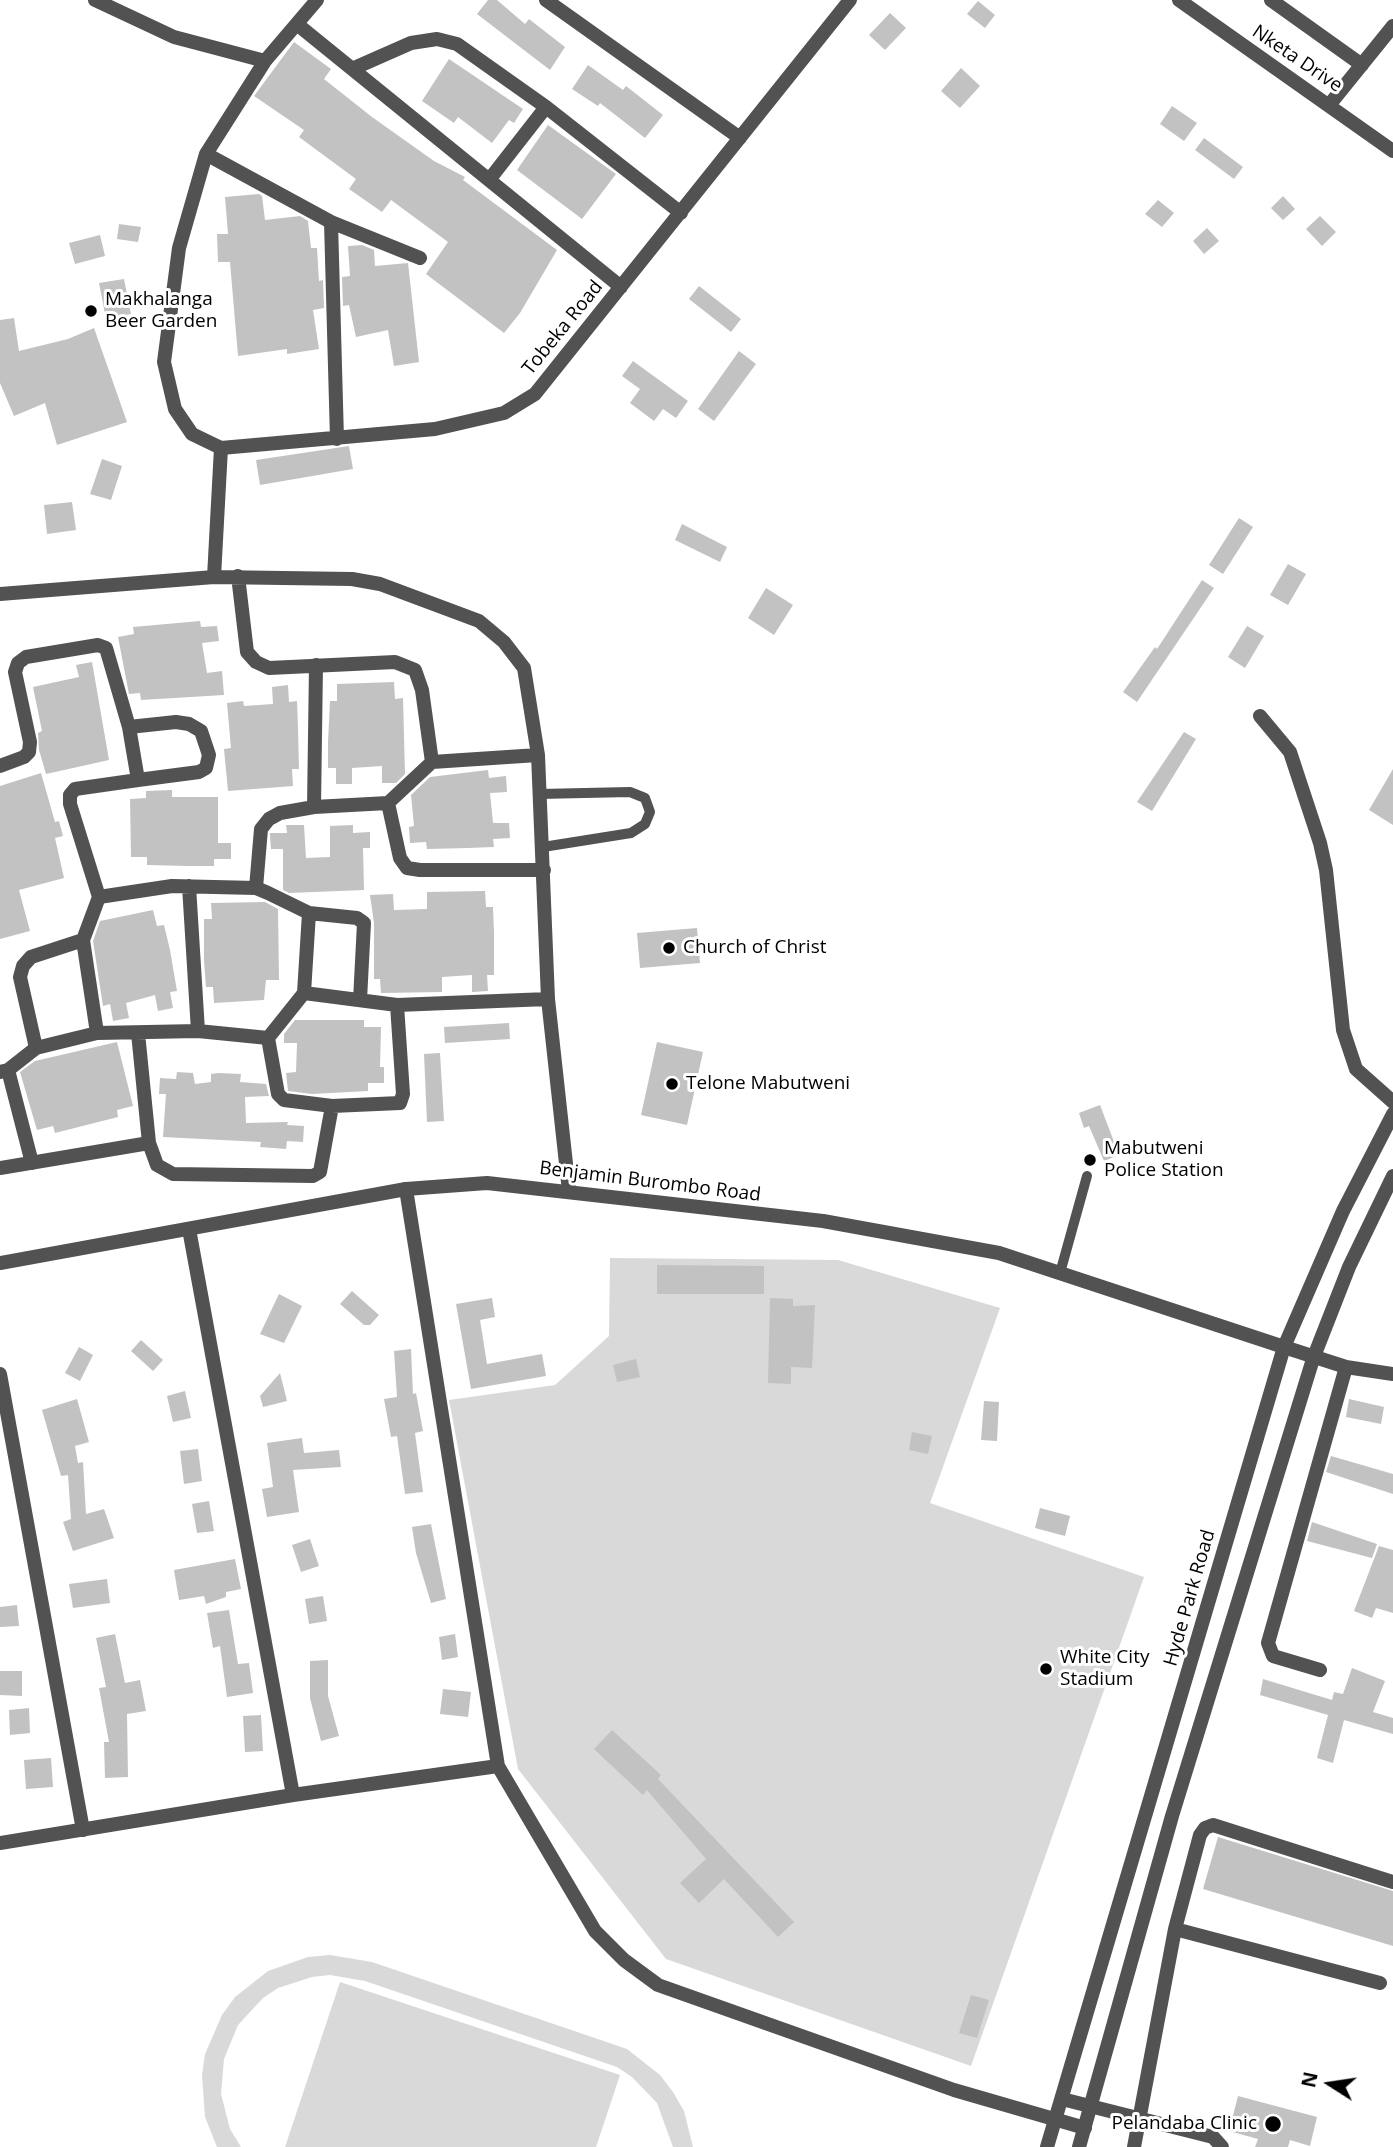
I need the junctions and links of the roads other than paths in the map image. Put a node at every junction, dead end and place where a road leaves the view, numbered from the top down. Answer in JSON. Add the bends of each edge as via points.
{"nodes":[{"id":1,"x":95,"y":0,"type":"edge"},
{"id":2,"x":317,"y":0,"type":"edge"},
{"id":3,"x":546,"y":0,"type":"edge"},
{"id":4,"x":850,"y":0,"type":"edge"},
{"id":5,"x":1179,"y":0,"type":"edge"},
{"id":6,"x":1271,"y":0,"type":"edge"},
{"id":7,"x":298,"y":25,"type":"junction"},
{"id":8,"x":1393,"y":26,"type":"edge"},
{"id":9,"x":265,"y":61,"type":"junction"},
{"id":10,"x":1362,"y":65,"type":"junction"},
{"id":11,"x":352,"y":69,"type":"junction"},
{"id":12,"x":1330,"y":104,"type":"junction"},
{"id":13,"x":545,"y":107,"type":"junction"},
{"id":14,"x":740,"y":138,"type":"junction"},
{"id":15,"x":1393,"y":150,"type":"edge"},
{"id":16,"x":206,"y":155,"type":"junction"},
{"id":17,"x":489,"y":180,"type":"junction"},
{"id":18,"x":681,"y":213,"type":"junction"},
{"id":19,"x":331,"y":222,"type":"junction"},
{"id":20,"x":420,"y":258,"type":"dead end"},
{"id":21,"x":621,"y":287,"type":"junction"},
{"id":22,"x":337,"y":439,"type":"junction"},
{"id":23,"x":221,"y":448,"type":"junction"},
{"id":24,"x":238,"y":576,"type":"junction"},
{"id":25,"x":214,"y":577,"type":"junction"},
{"id":26,"x":0,"y":594,"type":"edge"},
{"id":27,"x":316,"y":665,"type":"junction"},
{"id":28,"x":1259,"y":716,"type":"dead end"},
{"id":29,"x":129,"y":727,"type":"junction"},
{"id":30,"x":538,"y":755,"type":"junction"},
{"id":31,"x":432,"y":762,"type":"junction"},
{"id":32,"x":0,"y":766,"type":"edge"},
{"id":33,"x":138,"y":780,"type":"junction"},
{"id":34,"x":540,"y":794,"type":"junction"},
{"id":35,"x":388,"y":803,"type":"junction"},
{"id":36,"x":314,"y":807,"type":"junction"},
{"id":37,"x":543,"y":847,"type":"junction"},
{"id":38,"x":544,"y":870,"type":"junction"},
{"id":39,"x":189,"y":886,"type":"junction"},
{"id":40,"x":256,"y":888,"type":"junction"},
{"id":41,"x":99,"y":897,"type":"junction"},
{"id":42,"x":309,"y":913,"type":"junction"},
{"id":43,"x":83,"y":940,"type":"junction"},
{"id":44,"x":304,"y":993,"type":"junction"},
{"id":45,"x":548,"y":999,"type":"junction"},
{"id":46,"x":360,"y":1000,"type":"junction"},
{"id":47,"x":397,"y":1005,"type":"junction"},
{"id":48,"x":198,"y":1031,"type":"junction"},
{"id":49,"x":97,"y":1033,"type":"junction"},
{"id":50,"x":138,"y":1033,"type":"junction"},
{"id":51,"x":268,"y":1038,"type":"junction"},
{"id":52,"x":36,"y":1048,"type":"junction"},
{"id":53,"x":4,"y":1071,"type":"edge"},
{"id":54,"x":1393,"y":1102,"type":"edge"},
{"id":55,"x":332,"y":1106,"type":"junction"},
{"id":56,"x":1393,"y":1114,"type":"edge"},
{"id":57,"x":149,"y":1143,"type":"junction"},
{"id":58,"x":32,"y":1163,"type":"junction"},
{"id":59,"x":0,"y":1168,"type":"edge"},
{"id":60,"x":1087,"y":1176,"type":"dead end"},
{"id":61,"x":1391,"y":1185,"type":"edge"},
{"id":62,"x":406,"y":1189,"type":"junction"},
{"id":63,"x":569,"y":1191,"type":"junction"},
{"id":64,"x":189,"y":1229,"type":"junction"},
{"id":65,"x":0,"y":1263,"type":"edge"},
{"id":66,"x":1060,"y":1273,"type":"junction"},
{"id":67,"x":1284,"y":1347,"type":"junction"},
{"id":68,"x":1313,"y":1359,"type":"junction"},
{"id":69,"x":1346,"y":1367,"type":"junction"},
{"id":70,"x":0,"y":1374,"type":"edge"},
{"id":71,"x":1393,"y":1374,"type":"edge"},
{"id":72,"x":1320,"y":1670,"type":"dead end"},
{"id":73,"x":498,"y":1766,"type":"junction"},
{"id":74,"x":293,"y":1795,"type":"junction"},
{"id":75,"x":83,"y":1830,"type":"junction"},
{"id":76,"x":0,"y":1843,"type":"edge"},
{"id":77,"x":1393,"y":1882,"type":"edge"},
{"id":78,"x":1175,"y":1929,"type":"junction"},
{"id":79,"x":1380,"y":1983,"type":"dead end"},
{"id":80,"x":1062,"y":2099,"type":"junction"},
{"id":81,"x":1091,"y":2107,"type":"junction"},
{"id":82,"x":1138,"y":2118,"type":"junction"},
{"id":83,"x":1055,"y":2119,"type":"junction"},
{"id":84,"x":1085,"y":2128,"type":"junction"},
{"id":85,"x":1047,"y":2147,"type":"edge"},
{"id":86,"x":1079,"y":2147,"type":"edge"},
{"id":87,"x":1135,"y":2147,"type":"edge"},
{"id":88,"x":1222,"y":2147,"type":"edge"}],
"edges":[{"from":1,"to":9,"type":"street","via":[[174,37]]},
{"from":2,"to":7,"type":"street"},
{"from":3,"to":14,"type":"street"},
{"from":4,"to":14,"type":"street","name":"Tobeka Road"},
{"from":5,"to":12,"type":"street","name":"Nketa Drive"},
{"from":6,"to":10,"type":"street"},
{"from":7,"to":9,"type":"street"},
{"from":7,"to":11,"type":"street"},
{"from":8,"to":10,"type":"street"},
{"from":9,"to":16,"type":"street"},
{"from":10,"to":12,"type":"street"},
{"from":11,"to":13,"type":"street","via":[[411,43],[437,39],[457,44]]},
{"from":11,"to":17,"type":"street"},
{"from":12,"to":15,"type":"street","name":"Nketa Drive"},
{"from":13,"to":17,"type":"street"},
{"from":13,"to":18,"type":"street"},
{"from":14,"to":18,"type":"street","name":"Tobeka Road"},
{"from":16,"to":19,"type":"street"},
{"from":16,"to":23,"type":"street","via":[[180,248],[164,362],[174,409],[192,434]]},
{"from":17,"to":21,"type":"street"},
{"from":18,"to":21,"type":"street","name":"Tobeka Road"},
{"from":19,"to":20,"type":"street"},
{"from":19,"to":22,"type":"street"},
{"from":21,"to":22,"type":"street","name":"Tobeka Road","via":[[535,394],[504,413],[435,429]]},
{"from":22,"to":23,"type":"street","name":"Tobeka Road"},
{"from":23,"to":25,"type":"street"},
{"from":24,"to":25,"type":"street"},
{"from":24,"to":27,"type":"street","via":[[247,652],[269,668]]},
{"from":24,"to":30,"type":"street","via":[[380,584],[479,621],[504,642],[524,668]]},
{"from":25,"to":26,"type":"street"},
{"from":27,"to":31,"type":"street","via":[[395,662],[415,670]]},
{"from":27,"to":36,"type":"street"},
{"from":28,"to":54,"type":"street","via":[[1290,752],[1320,843],[1343,1030],[1356,1069]]},
{"from":29,"to":32,"type":"street","via":[[106,648],[98,645],[26,657],[15,672],[29,752]]},
{"from":29,"to":33,"type":"street"},
{"from":29,"to":33,"type":"street","via":[[189,724],[201,731],[209,755],[206,768],[199,772]]},
{"from":30,"to":31,"type":"street"},
{"from":30,"to":34,"type":"street"},
{"from":31,"to":35,"type":"street"},
{"from":33,"to":41,"type":"street","via":[[75,789],[70,795]]},
{"from":34,"to":37,"type":"street"},
{"from":34,"to":37,"type":"lane","via":[[630,792],[645,798],[650,812],[645,824],[631,833]]},
{"from":35,"to":36,"type":"street"},
{"from":35,"to":38,"type":"street","via":[[400,858],[407,868]]},
{"from":36,"to":40,"type":"street","via":[[280,813],[261,830]]},
{"from":37,"to":38,"type":"street"},
{"from":38,"to":45,"type":"street"},
{"from":39,"to":40,"type":"street"},
{"from":39,"to":41,"type":"street"},
{"from":39,"to":48,"type":"street"},
{"from":40,"to":42,"type":"street"},
{"from":41,"to":43,"type":"street"},
{"from":42,"to":44,"type":"street"},
{"from":42,"to":46,"type":"street","via":[[357,918],[364,923]]},
{"from":43,"to":49,"type":"street"},
{"from":43,"to":52,"type":"street","via":[[31,957],[23,965],[20,977]]},
{"from":44,"to":46,"type":"street"},
{"from":44,"to":51,"type":"street"},
{"from":45,"to":47,"type":"street"},
{"from":45,"to":63,"type":"street"},
{"from":46,"to":47,"type":"street"},
{"from":47,"to":55,"type":"street","via":[[400,1104]]},
{"from":48,"to":50,"type":"street"},
{"from":48,"to":51,"type":"street"},
{"from":49,"to":50,"type":"street"},
{"from":49,"to":52,"type":"street"},
{"from":50,"to":57,"type":"street"},
{"from":51,"to":55,"type":"street","via":[[278,1094],[284,1100]]},
{"from":52,"to":53,"type":"street"},
{"from":53,"to":58,"type":"street"},
{"from":55,"to":57,"type":"street","via":[[320,1172],[313,1176],[173,1174],[157,1165]]},
{"from":56,"to":67,"type":"street","name":"Hyde Park Road","via":[[1343,1211]]},
{"from":57,"to":58,"type":"street"},
{"from":58,"to":59,"type":"street"},
{"from":60,"to":66,"type":"lane"},
{"from":61,"to":68,"type":"street","via":[[1349,1267]]},
{"from":62,"to":63,"type":"street","name":"Benjamin Burombo Road","via":[[487,1183]]},
{"from":62,"to":64,"type":"street","name":"Benjamin Burombo Road"},
{"from":62,"to":73,"type":"street"},
{"from":63,"to":66,"type":"street","name":"Benjamin Burombo Road","via":[[823,1221],[999,1254]]},
{"from":64,"to":65,"type":"street","name":"Benjamin Burombo Road"},
{"from":64,"to":74,"type":"street"},
{"from":66,"to":67,"type":"street","name":"Benjamin Burombo Road"},
{"from":67,"to":68,"type":"street","name":"Benjamin Burombo Road"},
{"from":67,"to":80,"type":"street","name":"Hyde Park Road"},
{"from":68,"to":69,"type":"street","name":"Benjamin Burombo Road"},
{"from":68,"to":81,"type":"street","via":[[1172,1816]]},
{"from":69,"to":71,"type":"street","name":"Benjamin Burombo Road"},
{"from":69,"to":72,"type":"street","via":[[1268,1643],[1273,1656]]},
{"from":70,"to":75,"type":"street"},
{"from":73,"to":74,"type":"street"},
{"from":73,"to":83,"type":"street","via":[[595,1931],[624,1960],[659,1984],[954,2090]]},
{"from":74,"to":75,"type":"street"},
{"from":75,"to":76,"type":"street"},
{"from":77,"to":78,"type":"street","via":[[1213,1825],[1199,1835]]},
{"from":78,"to":79,"type":"street"},
{"from":78,"to":82,"type":"street"},
{"from":80,"to":81,"type":"street"},
{"from":80,"to":83,"type":"street","name":"Hyde Park Road"},
{"from":81,"to":82,"type":"street"},
{"from":81,"to":84,"type":"street"},
{"from":82,"to":87,"type":"street"},
{"from":82,"to":88,"type":"street","via":[[1213,2137]]},
{"from":83,"to":84,"type":"street"},
{"from":83,"to":85,"type":"street","name":"Hyde Park Road"},
{"from":84,"to":86,"type":"street"}]}
